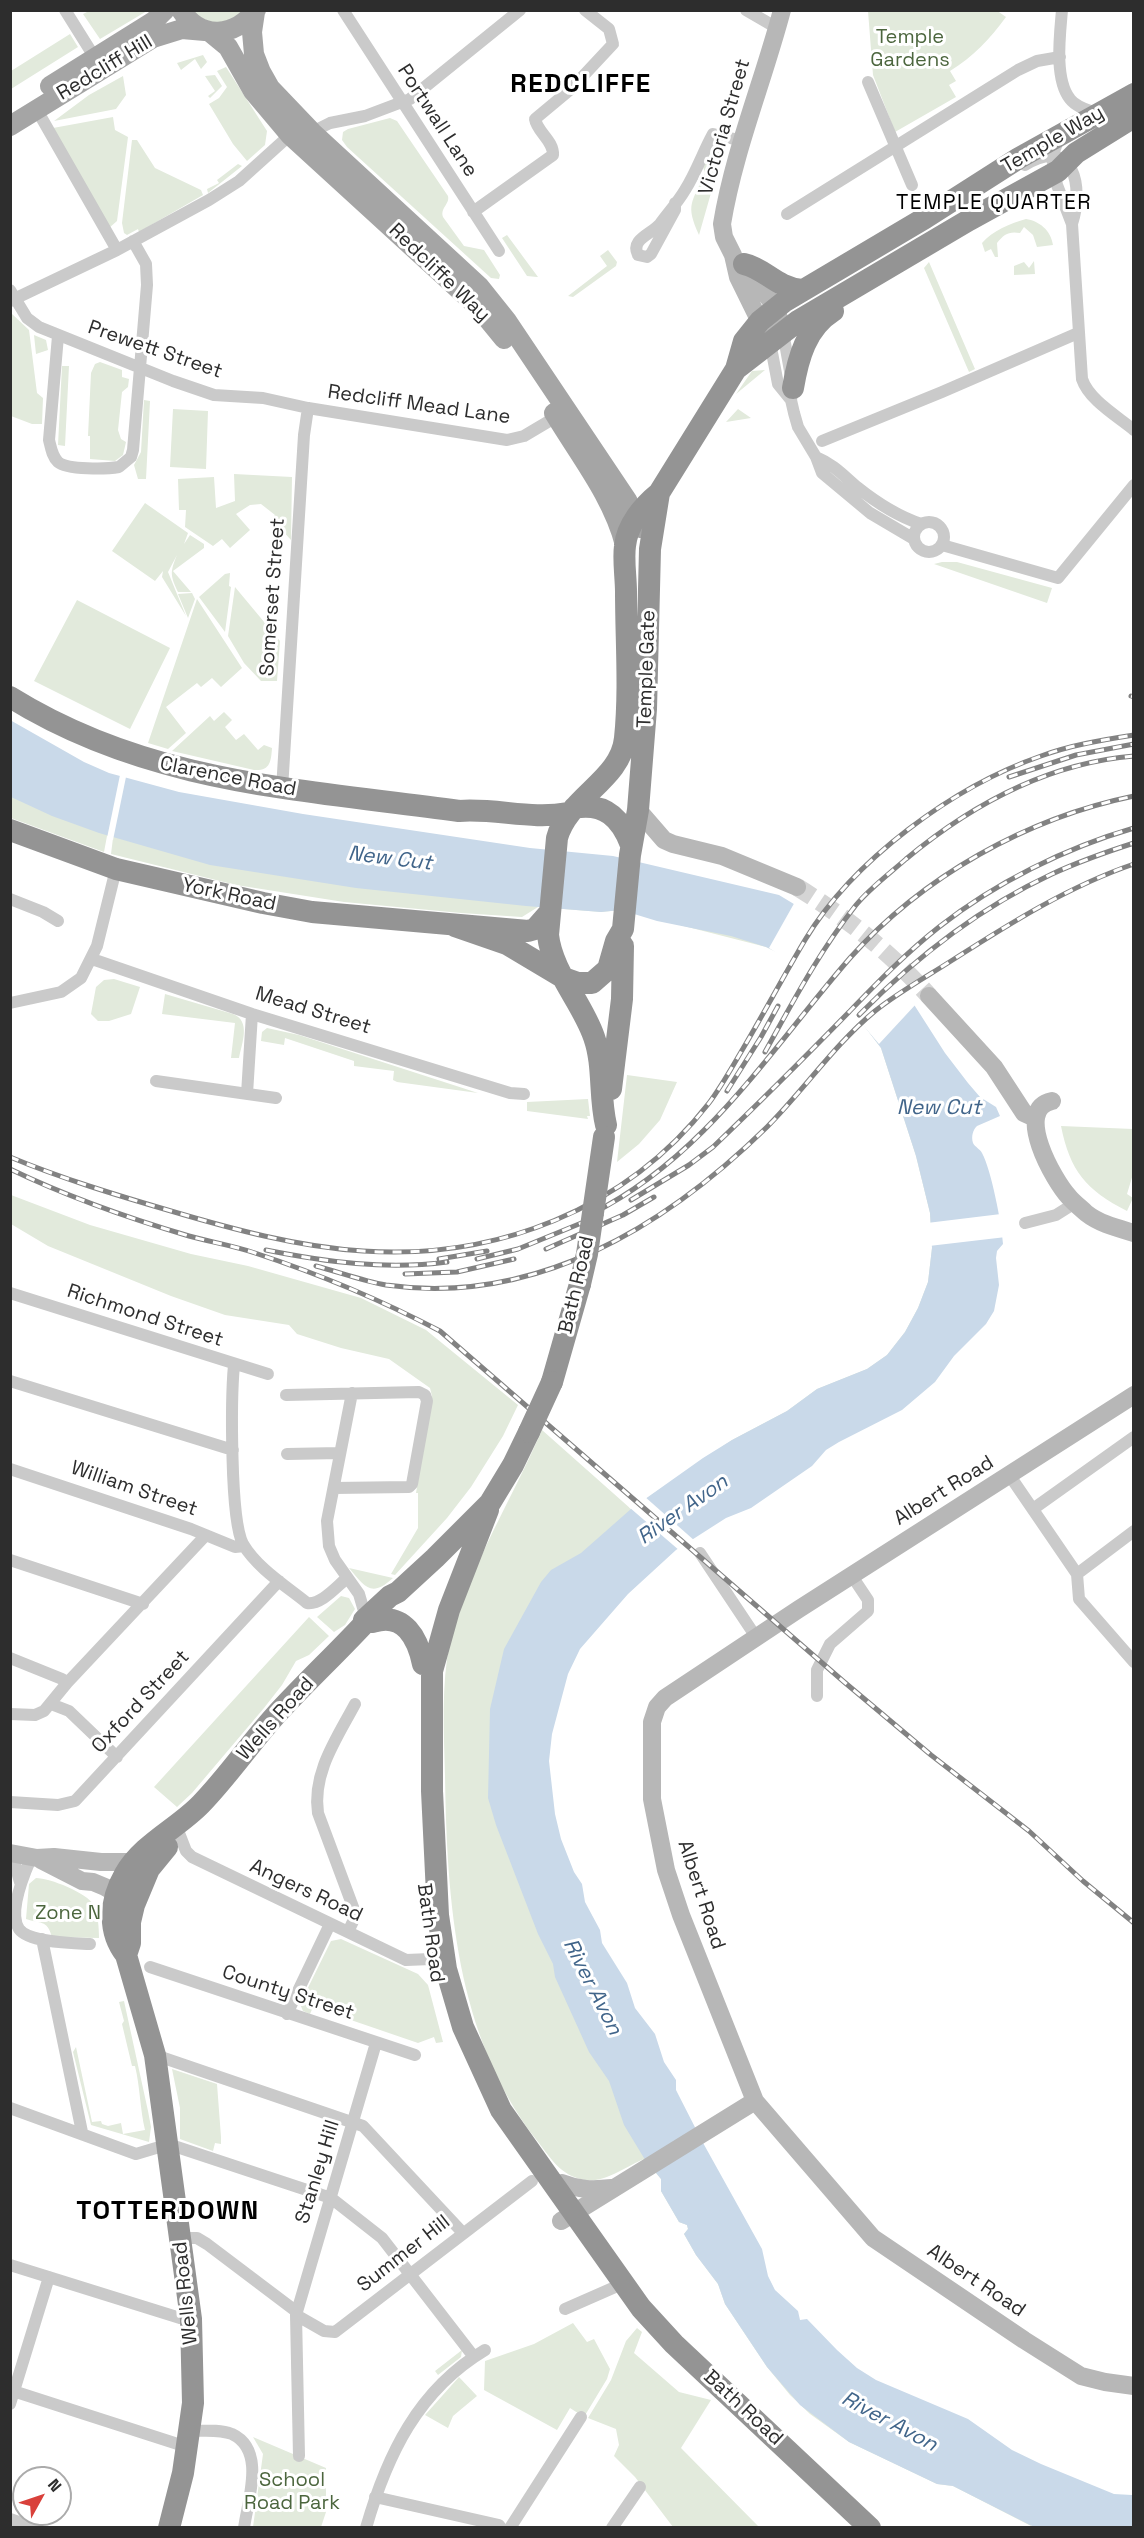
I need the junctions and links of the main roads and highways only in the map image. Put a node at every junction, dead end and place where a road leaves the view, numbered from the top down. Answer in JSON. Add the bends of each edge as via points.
{"nodes":[{"id":1,"x":165,"y":10,"type":"edge"},
{"id":2,"x":181,"y":10,"type":"edge"},
{"id":3,"x":255,"y":11,"type":"edge"},
{"id":4,"x":208,"y":32,"type":"junction"},
{"id":5,"x":1134,"y":94,"type":"edge"},
{"id":6,"x":10,"y":110,"type":"edge"},
{"id":7,"x":1134,"y":117,"type":"edge"},
{"id":8,"x":10,"y":126,"type":"edge"},
{"id":9,"x":1134,"y":128,"type":"edge"},
{"id":10,"x":1060,"y":166,"type":"junction"},
{"id":11,"x":738,"y":260,"type":"road end"},
{"id":12,"x":852,"y":288,"type":"junction"},
{"id":13,"x":802,"y":290,"type":"junction"},
{"id":14,"x":768,"y":314,"type":"joint"},
{"id":15,"x":776,"y":337,"type":"joint"},
{"id":16,"x":736,"y":369,"type":"junction"},
{"id":17,"x":792,"y":394,"type":"road end"},
{"id":18,"x":659,"y":493,"type":"junction"},
{"id":19,"x":636,"y":517,"type":"junction"},
{"id":20,"x":625,"y":546,"type":"junction"},
{"id":21,"x":650,"y":549,"type":"junction"},
{"id":22,"x":10,"y":697,"type":"edge"},
{"id":23,"x":571,"y":810,"type":"junction"},
{"id":24,"x":459,"y":811,"type":"junction"},
{"id":25,"x":10,"y":830,"type":"edge"},
{"id":26,"x":549,"y":835,"type":"junction"},
{"id":27,"x":631,"y":850,"type":"junction"},
{"id":28,"x":547,"y":918,"type":"junction"},
{"id":29,"x":456,"y":926,"type":"junction"},
{"id":30,"x":620,"y":935,"type":"junction"},
{"id":31,"x":550,"y":950,"type":"junction"},
{"id":32,"x":564,"y":978,"type":"junction"},
{"id":33,"x":605,"y":1131,"type":"junction"},
{"id":34,"x":482,"y":1506,"type":"junction"},
{"id":35,"x":462,"y":1532,"type":"junction"},
{"id":36,"x":397,"y":1591,"type":"junction"},
{"id":37,"x":368,"y":1622,"type":"junction"},
{"id":38,"x":423,"y":1664,"type":"junction"},
{"id":39,"x":191,"y":1814,"type":"junction"},
{"id":40,"x":141,"y":1865,"type":"junction"},
{"id":41,"x":501,"y":2110,"type":"junction"},
{"id":42,"x":562,"y":2183,"type":"road end"},
{"id":43,"x":567,"y":2217,"type":"junction"},
{"id":44,"x":169,"y":2528,"type":"edge"},
{"id":45,"x":870,"y":2528,"type":"edge"}],
"edges":[{"from":1,"to":6,"type":"main road","name":"Redcliff Hill","via":[[154,21]]},
{"from":2,"to":4,"type":"main road","name":"Redcliffe Way","via":[[188,20]]},
{"from":3,"to":4,"type":"main road","name":"Redcliff Hill","via":[[229,32]]},
{"from":3,"to":19,"type":"main road","name":"Redcliffe Way","via":[[253,46],[261,72],[281,101],[479,286],[507,321]]},
{"from":4,"to":8,"type":"main road","name":"Redcliff Hill","via":[[182,29],[153,38]]},
{"from":4,"to":20,"type":"main road","name":"Redcliffe Way","via":[[228,47],[253,91],[290,135],[477,306],[499,333],[608,501]]},
{"from":5,"to":13,"type":"highway","name":"Temple Way"},
{"from":7,"to":10,"type":"highway","name":"Temple Way"},
{"from":9,"to":10,"type":"highway","via":[[1081,162]]},
{"from":10,"to":12,"type":"highway","name":"Temple Way"},
{"from":11,"to":13,"type":"highway","via":[[783,286]]},
{"from":12,"to":15,"type":"highway","name":"Temple Way"},
{"from":12,"to":17,"type":"highway","via":[[846,302],[808,336]]},
{"from":13,"to":14,"type":"highway","name":"Temple Way"},
{"from":14,"to":16,"type":"highway","name":"Temple Gate","via":[[744,341]]},
{"from":15,"to":16,"type":"highway","name":"Temple Gate"},
{"from":16,"to":18,"type":"highway","name":"Temple Gate"},
{"from":18,"to":19,"type":"highway","name":"Temple Gate"},
{"from":18,"to":21,"type":"highway","name":"Temple Gate"},
{"from":19,"to":20,"type":"highway","name":"Temple Gate"},
{"from":19,"to":21,"type":"main road","name":"Redcliffe Way"},
{"from":20,"to":23,"type":"highway","via":[[624,746],[610,770]]},
{"from":21,"to":27,"type":"highway","name":"Temple Gate","via":[[646,710]]},
{"from":22,"to":24,"type":"highway","name":"Clarence Road","via":[[72,731],[154,762],[282,789]]},
{"from":23,"to":24,"type":"highway","name":"Clarence Road","via":[[540,816]]},
{"from":23,"to":26,"type":"highway"},
{"from":23,"to":27,"type":"highway","name":"Clarence Road","via":[[587,806],[607,810],[618,820]]},
{"from":24,"to":26,"type":"highway","name":"Clarence Road","via":[[473,818]]},
{"from":25,"to":29,"type":"highway","name":"York Road","via":[[116,869],[251,901]]},
{"from":26,"to":28,"type":"highway","via":[[554,861]]},
{"from":27,"to":30,"type":"highway","name":"Temple Gate"},
{"from":28,"to":29,"type":"highway","name":"York Road","via":[[528,932]]},
{"from":28,"to":31,"type":"highway"},
{"from":29,"to":32,"type":"highway","name":"York Road","via":[[507,944]]},
{"from":30,"to":31,"type":"highway","via":[[597,967],[583,971],[566,964]]},
{"from":30,"to":32,"type":"highway","via":[[608,969],[592,983]]},
{"from":30,"to":33,"type":"highway","name":"Bath Road","via":[[618,1042]]},
{"from":31,"to":32,"type":"highway","name":"Bath Road"},
{"from":32,"to":33,"type":"highway","name":"Bath Road","via":[[595,1039]]},
{"from":33,"to":34,"type":"highway","name":"Bath Road","bridge":true,"via":[[587,1254],[552,1382],[526,1435]]},
{"from":34,"to":35,"type":"highway","name":"Bath Road"},
{"from":34,"to":36,"type":"highway","via":[[460,1517],[417,1560]]},
{"from":34,"to":41,"type":"highway","name":"Bath Road","via":[[486,1519],[449,1610],[432,1671],[432,1791],[438,1915],[446,1969],[463,2027]]},
{"from":35,"to":36,"type":"highway","name":"Wells Road"},
{"from":35,"to":38,"type":"highway","name":"Bath Road","via":[[432,1616]]},
{"from":36,"to":37,"type":"highway","name":"Wells Road","via":[[395,1601]]},
{"from":37,"to":38,"type":"highway","via":[[391,1619],[401,1623],[416,1639]]},
{"from":37,"to":39,"type":"highway","name":"Wells Road","via":[[276,1715]]},
{"from":38,"to":43,"type":"highway","name":"Bath Road","via":[[419,1784],[422,1866],[431,1959],[440,1999],[485,2107],[531,2181]]},
{"from":39,"to":40,"type":"highway","name":"Wells Road","via":[[178,1822]]},
{"from":39,"to":40,"type":"highway","name":"Wells Road","via":[[179,1833]]},
{"from":40,"to":44,"type":"highway","name":"Wells Road","via":[[123,1900],[130,1922],[126,1955],[156,2055],[191,2319],[193,2403]]},
{"from":41,"to":42,"type":"highway","name":"Bath Road"},
{"from":41,"to":43,"type":"highway","name":"Bath Road"},
{"from":43,"to":45,"type":"highway","name":"Bath Road","via":[[590,2255],[622,2284],[674,2344]]}]}
